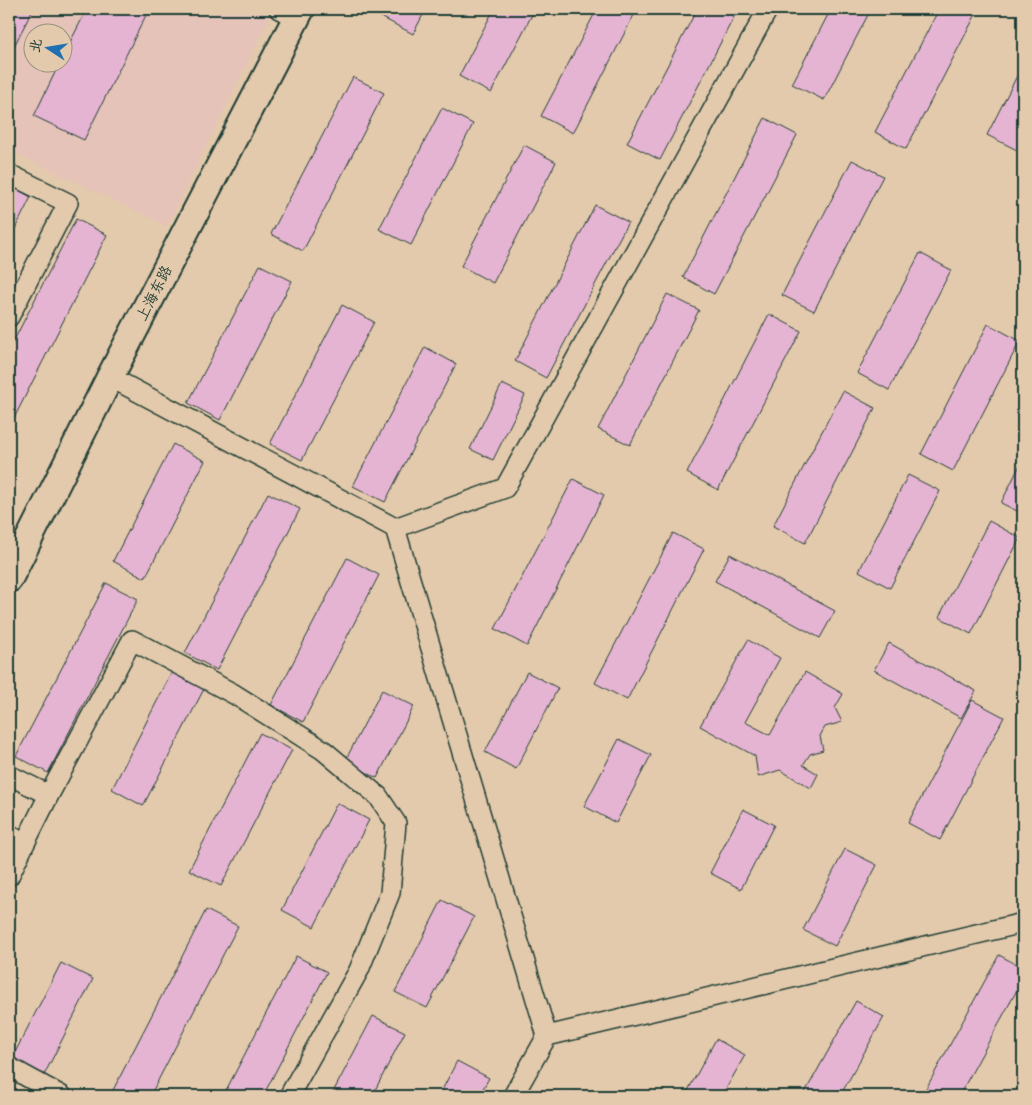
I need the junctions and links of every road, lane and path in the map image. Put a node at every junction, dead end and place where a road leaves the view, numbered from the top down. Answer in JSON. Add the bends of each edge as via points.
{"nodes":[{"id":1,"x":768,"y":9,"type":"edge"},
{"id":2,"x":292,"y":12,"type":"edge"},
{"id":3,"x":9,"y":174,"type":"edge"},
{"id":4,"x":9,"y":317,"type":"edge"},
{"id":5,"x":110,"y":377,"type":"junction"},
{"id":6,"x":395,"y":528,"type":"junction"},
{"id":7,"x":12,"y":563,"type":"edge"},
{"id":8,"x":9,"y":775,"type":"edge"},
{"id":9,"x":48,"y":795,"type":"junction"},
{"id":10,"x":17,"y":838,"type":"edge"},
{"id":11,"x":9,"y":876,"type":"edge"},
{"id":12,"x":1023,"y":923,"type":"edge"},
{"id":13,"x":547,"y":1036,"type":"junction"},
{"id":14,"x":9,"y":1067,"type":"edge"},
{"id":15,"x":62,"y":1096,"type":"edge"},
{"id":16,"x":289,"y":1096,"type":"edge"},
{"id":17,"x":513,"y":1096,"type":"edge"}],
"edges":[{"from":1,"to":6,"type":"street","via":[[505,488]]},
{"from":2,"to":5,"type":"street","name":"上海东路"},
{"from":3,"to":4,"type":"street","via":[[68,203]]},
{"from":5,"to":6,"type":"street"},
{"from":5,"to":7,"type":"street","name":"上海东路"},
{"from":6,"to":13,"type":"street"},
{"from":8,"to":9,"type":"street"},
{"from":9,"to":10,"type":"street"},
{"from":9,"to":16,"type":"street","via":[[132,640],[234,694],[323,750],[378,796],[396,823],[390,893],[359,970]]},
{"from":10,"to":11,"type":"street"},
{"from":12,"to":13,"type":"street"},
{"from":13,"to":17,"type":"street"},
{"from":14,"to":15,"type":"street"}]}
